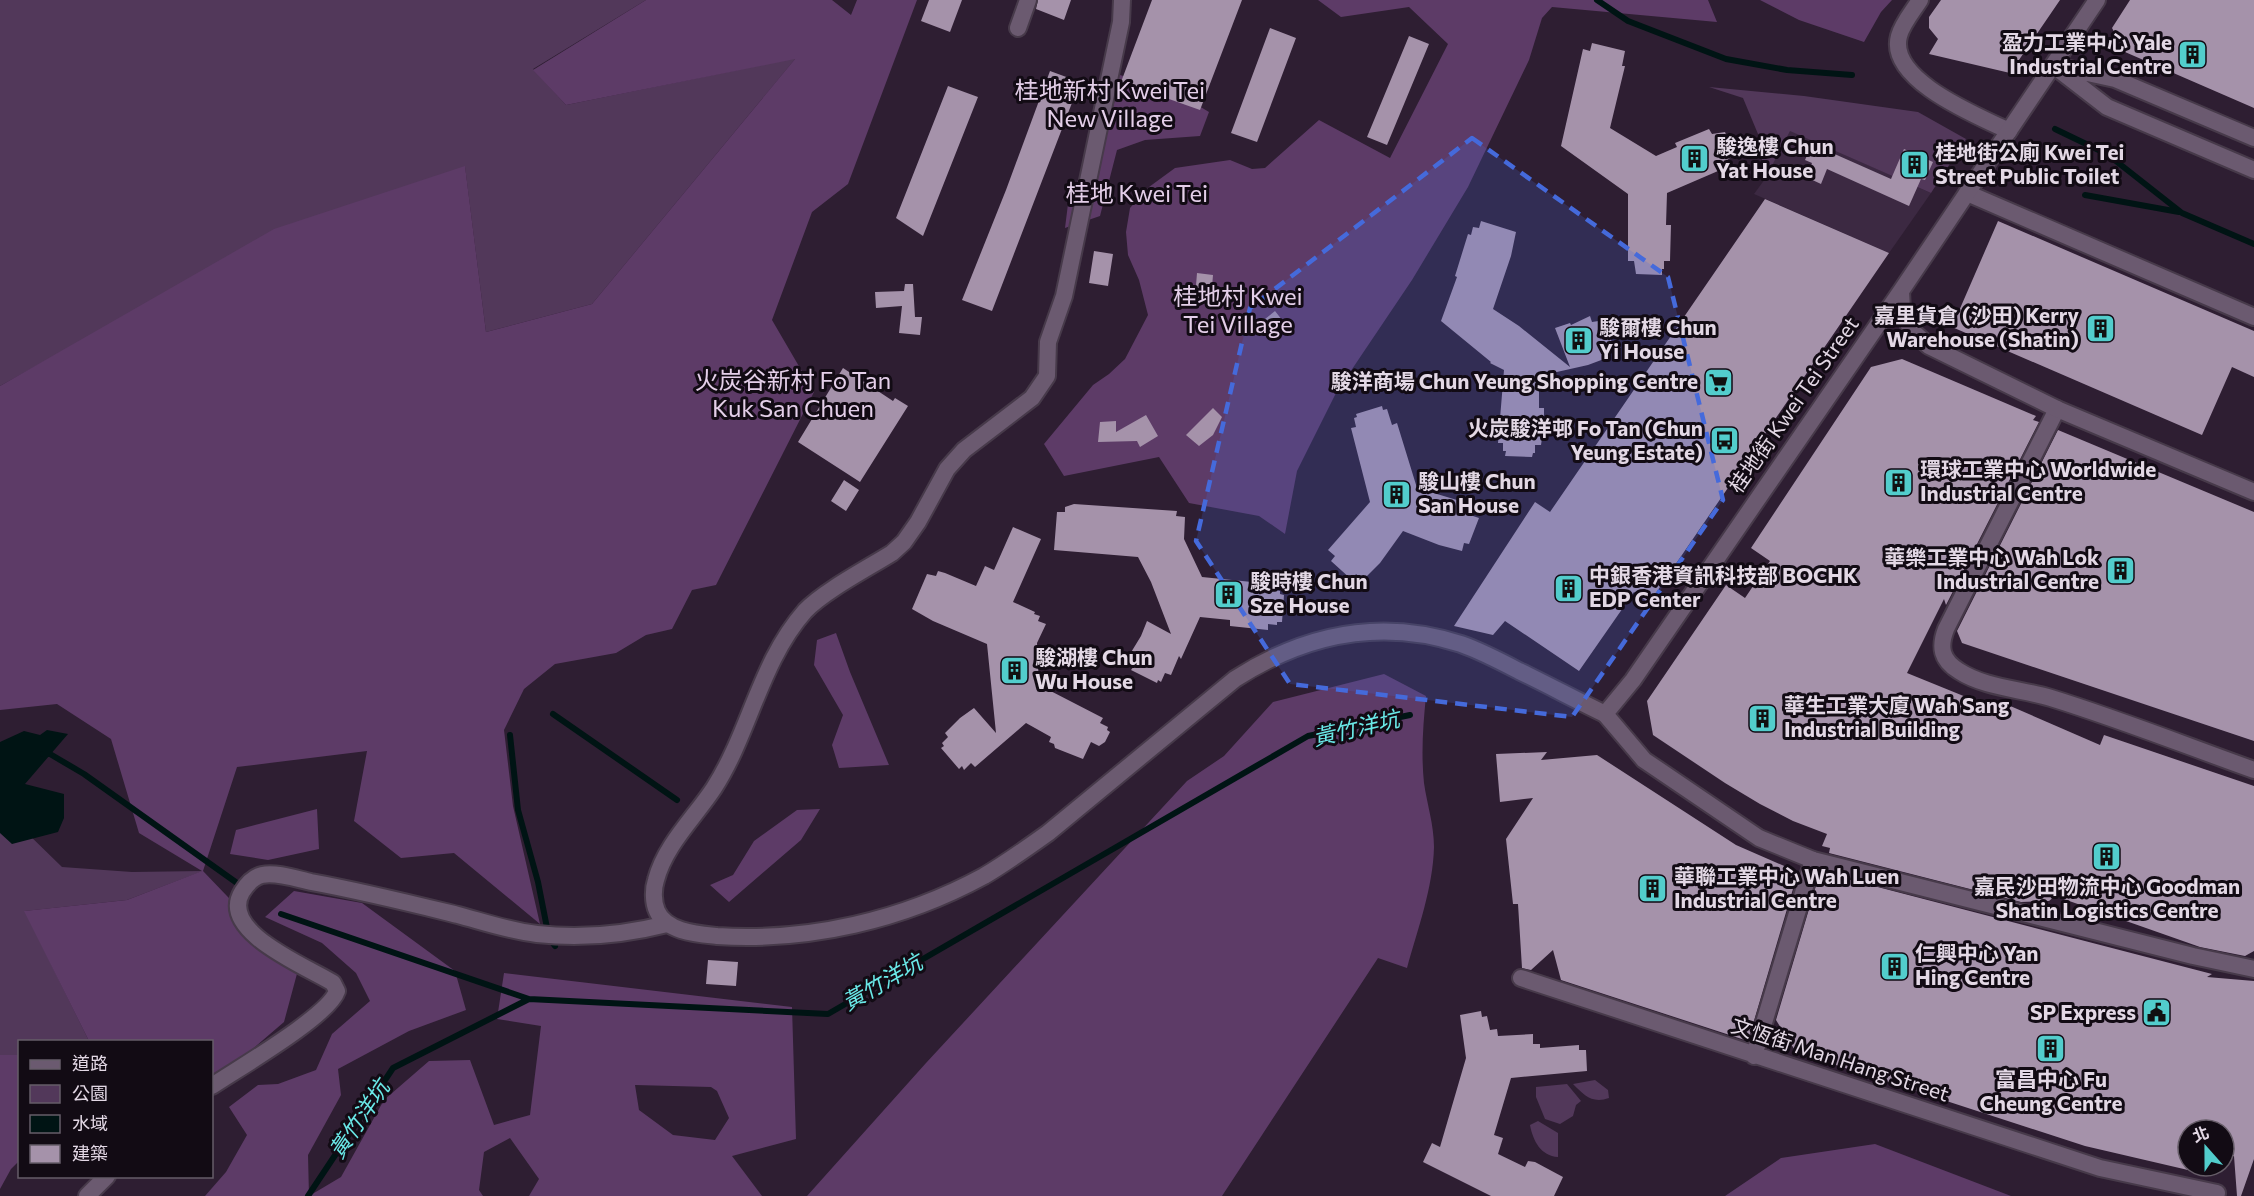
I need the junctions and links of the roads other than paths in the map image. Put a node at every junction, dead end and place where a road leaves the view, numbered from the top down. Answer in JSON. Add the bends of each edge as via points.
{"nodes":[{"id":1,"x":1028,"y":0,"type":"edge"},
{"id":2,"x":1122,"y":0,"type":"edge"},
{"id":3,"x":1920,"y":0,"type":"edge"},
{"id":4,"x":2097,"y":0,"type":"edge"},
{"id":5,"x":1018,"y":28,"type":"dead end"},
{"id":6,"x":2054,"y":66,"type":"junction"},
{"id":7,"x":2009,"y":131,"type":"junction"},
{"id":8,"x":2254,"y":138,"type":"edge"},
{"id":9,"x":2254,"y":170,"type":"edge"},
{"id":10,"x":1967,"y":193,"type":"junction"},
{"id":11,"x":1901,"y":291,"type":"junction"},
{"id":12,"x":2254,"y":317,"type":"edge"},
{"id":13,"x":2057,"y":410,"type":"junction"},
{"id":14,"x":2254,"y":492,"type":"edge"},
{"id":15,"x":1605,"y":714,"type":"junction"},
{"id":16,"x":2254,"y":770,"type":"edge"},
{"id":17,"x":1813,"y":860,"type":"junction"},
{"id":18,"x":668,"y":924,"type":"junction"},
{"id":19,"x":2254,"y":969,"type":"edge"},
{"id":20,"x":1521,"y":978,"type":"dead end"},
{"id":21,"x":1754,"y":1056,"type":"junction"},
{"id":22,"x":213,"y":1085,"type":"edge"},
{"id":23,"x":105,"y":1178,"type":"edge"},
{"id":24,"x":2217,"y":1193,"type":"dead end"},
{"id":25,"x":87,"y":1196,"type":"edge"}],
"edges":[{"from":1,"to":5,"type":"street"},
{"from":2,"to":18,"type":"street","via":[[1121,22],[1064,296],[1048,342],[1047,376],[1032,399],[964,450],[947,469],[904,542],[820,599],[788,636],[765,675],[735,750],[714,788],[668,853],[656,879],[657,912]]},
{"from":3,"to":7,"type":"street","via":[[1899,36],[1898,53],[1904,67],[1940,95]]},
{"from":4,"to":6,"type":"street","name":"桂地街 Kwei Tei Street"},
{"from":6,"to":7,"type":"street","name":"桂地街 Kwei Tei Street"},
{"from":6,"to":8,"type":"street","via":[[2115,79]]},
{"from":6,"to":9,"type":"street","via":[[2108,107]]},
{"from":7,"to":10,"type":"street","name":"桂地街 Kwei Tei Street"},
{"from":10,"to":11,"type":"street","name":"桂地街 Kwei Tei Street"},
{"from":10,"to":12,"type":"street"},
{"from":11,"to":13,"type":"street","via":[[1902,310],[1911,330],[1929,346]]},
{"from":11,"to":15,"type":"street","name":"桂地街 Kwei Tei Street","via":[[1633,680]]},
{"from":13,"to":14,"type":"street"},
{"from":13,"to":16,"type":"street","via":[[1946,628],[1941,641],[1945,658],[1973,679],[2051,698]]},
{"from":15,"to":17,"type":"street","via":[[1644,760],[1759,838]]},
{"from":15,"to":18,"type":"street","via":[[1486,654],[1433,636],[1374,631],[1316,640],[1278,654],[1235,679],[1048,833],[984,876],[950,893],[877,919],[805,933],[732,937],[696,934]]},
{"from":17,"to":19,"type":"street"},
{"from":17,"to":21,"type":"street"},
{"from":18,"to":22,"type":"street","via":[[603,936],[536,934],[341,887],[259,876],[238,899],[244,924],[271,947],[333,983],[337,992],[308,1023]]},
{"from":20,"to":21,"type":"street","name":"文恆街 Man Hang Street"},
{"from":21,"to":24,"type":"street","name":"文恆街 Man Hang Street","via":[[2100,1168]]},
{"from":23,"to":25,"type":"street"}]}
